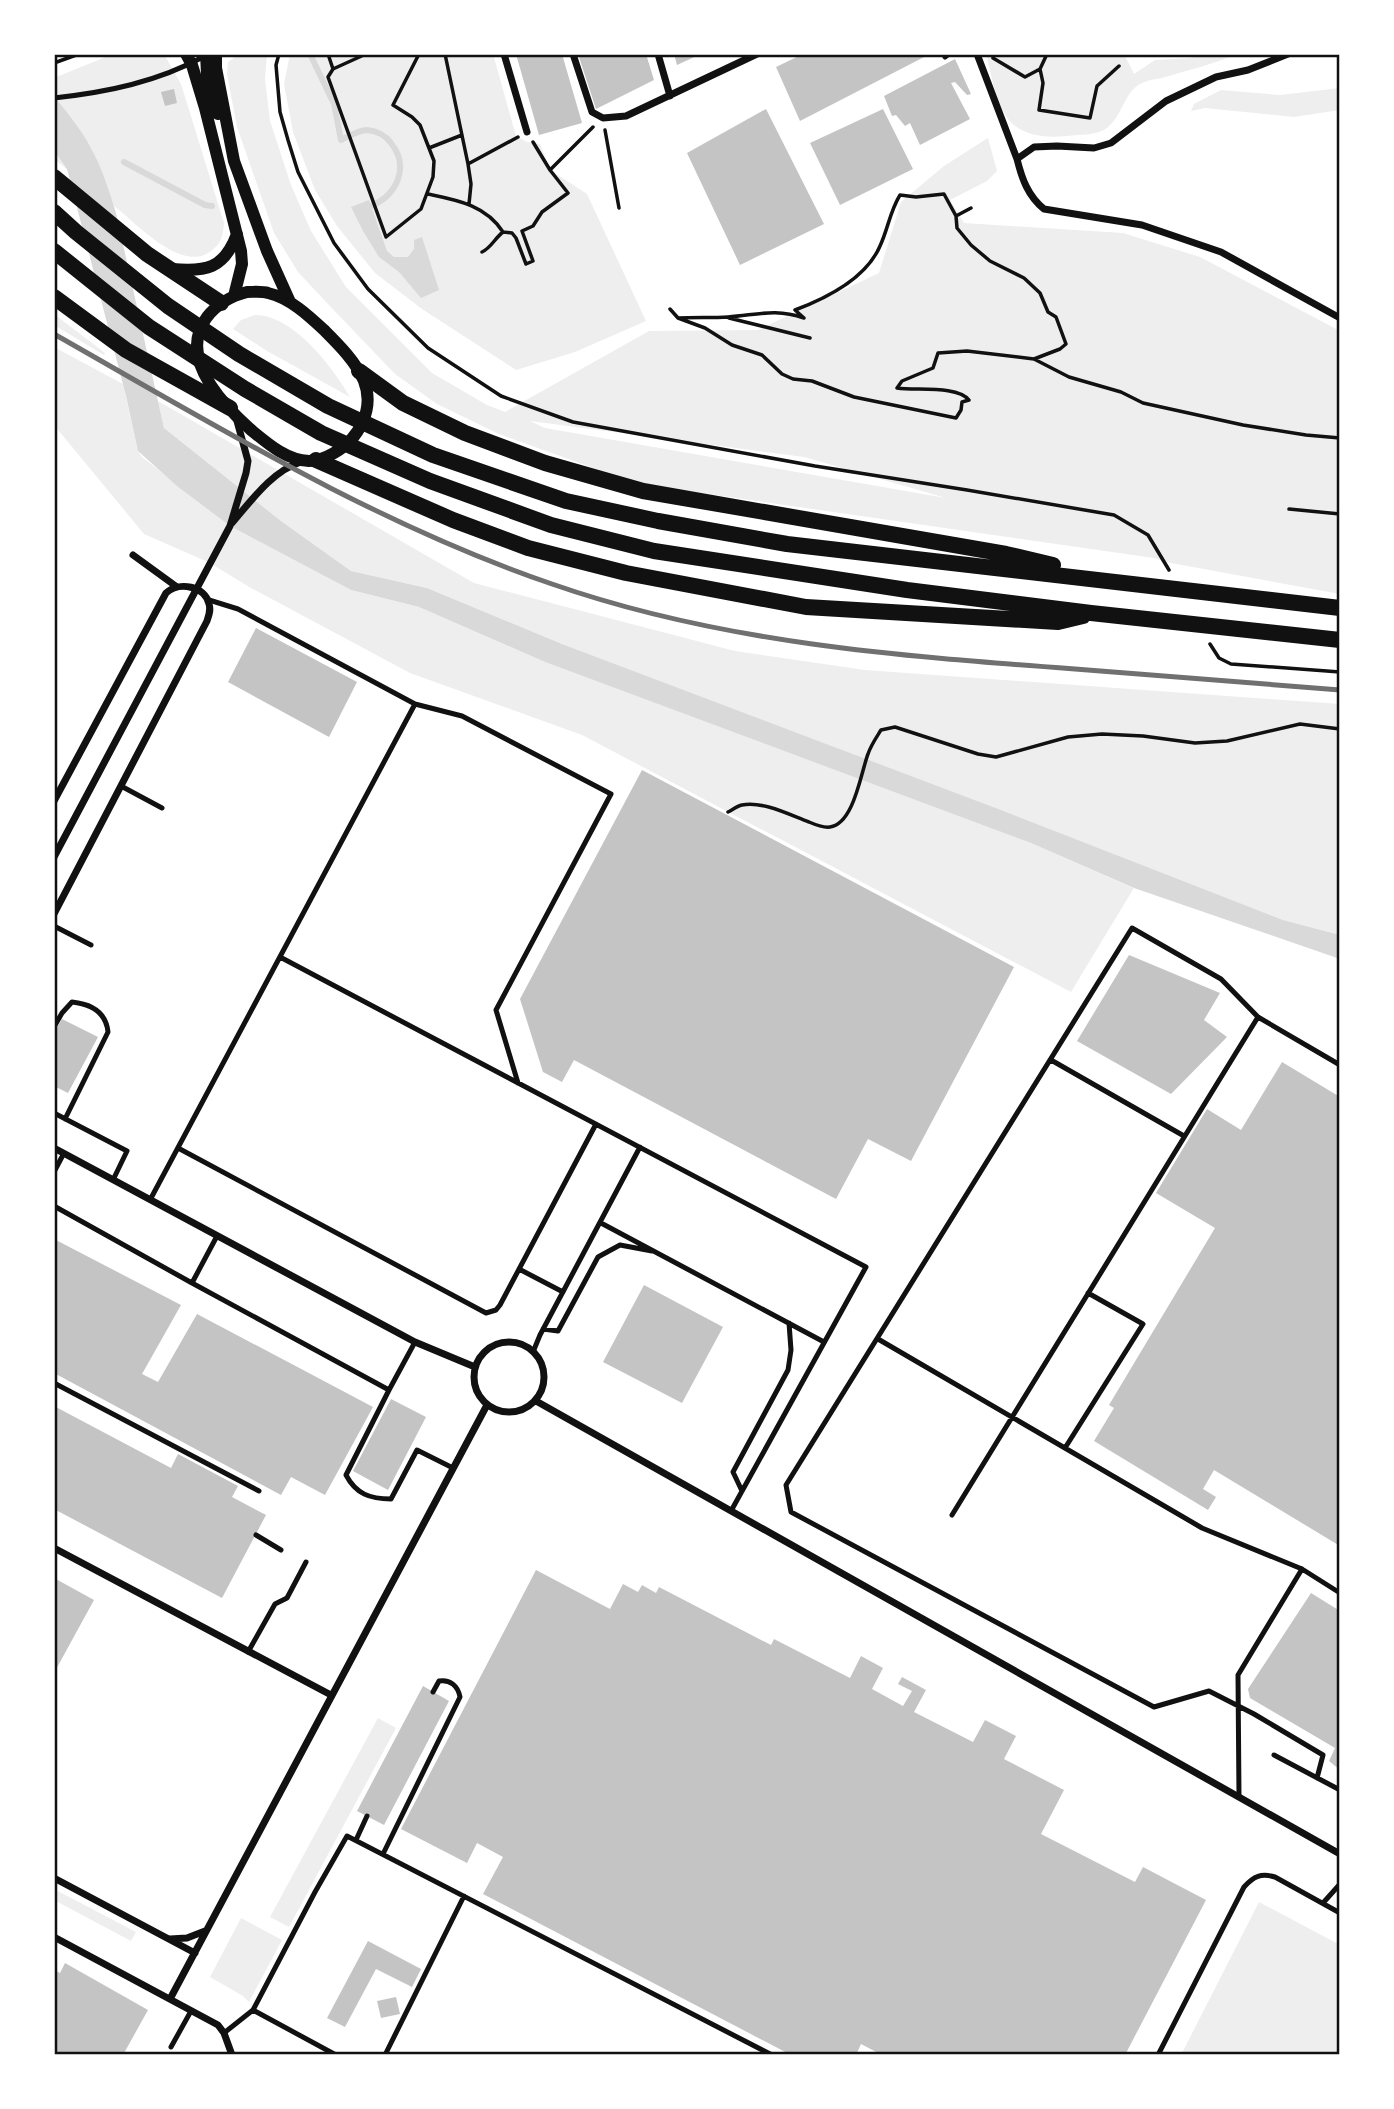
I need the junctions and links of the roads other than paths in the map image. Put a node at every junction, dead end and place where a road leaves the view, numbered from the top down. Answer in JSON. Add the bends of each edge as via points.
{"nodes":[{"id":1,"x":207,"y":54,"type":"edge"},
{"id":2,"x":216,"y":54,"type":"edge"},
{"id":3,"x":504,"y":54,"type":"edge"},
{"id":4,"x":573,"y":54,"type":"edge"},
{"id":5,"x":658,"y":54,"type":"edge"},
{"id":6,"x":757,"y":54,"type":"edge"},
{"id":7,"x":977,"y":54,"type":"edge"},
{"id":8,"x":1284,"y":56,"type":"edge"},
{"id":9,"x":190,"y":58,"type":"edge"},
{"id":10,"x":207,"y":75,"type":"junction"},
{"id":11,"x":670,"y":96,"type":"junction"},
{"id":12,"x":54,"y":97,"type":"edge"},
{"id":13,"x":527,"y":132,"type":"road end"},
{"id":14,"x":1017,"y":159,"type":"junction"},
{"id":15,"x":54,"y":177,"type":"edge"},
{"id":16,"x":54,"y":212,"type":"edge"},
{"id":17,"x":237,"y":234,"type":"junction"},
{"id":18,"x":54,"y":251,"type":"edge"},
{"id":19,"x":170,"y":269,"type":"junction"},
{"id":20,"x":54,"y":297,"type":"edge"},
{"id":21,"x":222,"y":303,"type":"junction"},
{"id":22,"x":290,"y":303,"type":"junction"},
{"id":23,"x":1340,"y":318,"type":"edge"},
{"id":24,"x":359,"y":371,"type":"junction"},
{"id":25,"x":233,"y":412,"type":"junction"},
{"id":26,"x":312,"y":460,"type":"junction"},
{"id":27,"x":230,"y":526,"type":"junction"},
{"id":28,"x":133,"y":555,"type":"dead end"},
{"id":29,"x":1113,"y":580,"type":"junction"},
{"id":30,"x":177,"y":587,"type":"junction"},
{"id":31,"x":209,"y":600,"type":"junction"},
{"id":32,"x":1340,"y":608,"type":"edge"},
{"id":33,"x":1091,"y":613,"type":"junction"},
{"id":34,"x":1340,"y":640,"type":"edge"},
{"id":35,"x":415,"y":704,"type":"junction"},
{"id":36,"x":121,"y":786,"type":"junction"},
{"id":37,"x":54,"y":801,"type":"edge"},
{"id":38,"x":162,"y":808,"type":"dead end"},
{"id":39,"x":54,"y":857,"type":"edge"},
{"id":40,"x":54,"y":914,"type":"edge"},
{"id":41,"x":54,"y":926,"type":"edge"},
{"id":42,"x":90,"y":945,"type":"dead end"},
{"id":43,"x":281,"y":957,"type":"junction"},
{"id":44,"x":1258,"y":1017,"type":"junction"},
{"id":45,"x":54,"y":1027,"type":"edge"},
{"id":46,"x":1051,"y":1059,"type":"junction"},
{"id":47,"x":1340,"y":1065,"type":"edge"},
{"id":48,"x":518,"y":1083,"type":"junction"},
{"id":49,"x":54,"y":1113,"type":"edge"},
{"id":50,"x":65,"y":1119,"type":"junction"},
{"id":51,"x":596,"y":1124,"type":"junction"},
{"id":52,"x":1184,"y":1136,"type":"junction"},
{"id":53,"x":640,"y":1147,"type":"junction"},
{"id":54,"x":54,"y":1148,"type":"edge"},
{"id":55,"x":178,"y":1148,"type":"junction"},
{"id":56,"x":64,"y":1153,"type":"junction"},
{"id":57,"x":54,"y":1172,"type":"edge"},
{"id":58,"x":113,"y":1180,"type":"junction"},
{"id":59,"x":150,"y":1200,"type":"junction"},
{"id":60,"x":54,"y":1206,"type":"edge"},
{"id":61,"x":601,"y":1223,"type":"junction"},
{"id":62,"x":217,"y":1236,"type":"junction"},
{"id":63,"x":655,"y":1252,"type":"junction"},
{"id":64,"x":519,"y":1269,"type":"junction"},
{"id":65,"x":191,"y":1283,"type":"junction"},
{"id":66,"x":563,"y":1292,"type":"junction"},
{"id":67,"x":1087,"y":1293,"type":"junction"},
{"id":68,"x":789,"y":1323,"type":"junction"},
{"id":69,"x":543,"y":1329,"type":"junction"},
{"id":70,"x":878,"y":1339,"type":"junction"},
{"id":71,"x":415,"y":1342,"type":"junction"},
{"id":72,"x":824,"y":1342,"type":"junction"},
{"id":73,"x":533,"y":1352,"type":"junction"},
{"id":74,"x":475,"y":1367,"type":"junction"},
{"id":75,"x":54,"y":1383,"type":"edge"},
{"id":76,"x":389,"y":1390,"type":"junction"},
{"id":77,"x":536,"y":1401,"type":"junction"},
{"id":78,"x":487,"y":1405,"type":"junction"},
{"id":79,"x":1012,"y":1417,"type":"junction"},
{"id":80,"x":1065,"y":1448,"type":"junction"},
{"id":81,"x":453,"y":1468,"type":"junction"},
{"id":82,"x":742,"y":1490,"type":"junction"},
{"id":83,"x":260,"y":1491,"type":"dead end"},
{"id":84,"x":731,"y":1511,"type":"junction"},
{"id":85,"x":952,"y":1516,"type":"dead end"},
{"id":86,"x":256,"y":1535,"type":"dead end"},
{"id":87,"x":54,"y":1548,"type":"edge"},
{"id":88,"x":281,"y":1550,"type":"dead end"},
{"id":89,"x":306,"y":1562,"type":"dead end"},
{"id":90,"x":1301,"y":1569,"type":"junction"},
{"id":91,"x":1340,"y":1593,"type":"edge"},
{"id":92,"x":248,"y":1652,"type":"junction"},
{"id":93,"x":433,"y":1692,"type":"dead end"},
{"id":94,"x":331,"y":1695,"type":"junction"},
{"id":95,"x":1237,"y":1705,"type":"junction"},
{"id":96,"x":1274,"y":1755,"type":"dead end"},
{"id":97,"x":1317,"y":1778,"type":"junction"},
{"id":98,"x":1340,"y":1790,"type":"edge"},
{"id":99,"x":1239,"y":1797,"type":"junction"},
{"id":100,"x":367,"y":1816,"type":"dead end"},
{"id":101,"x":356,"y":1840,"type":"junction"},
{"id":102,"x":383,"y":1854,"type":"junction"},
{"id":103,"x":1340,"y":1854,"type":"edge"},
{"id":104,"x":54,"y":1878,"type":"edge"},
{"id":105,"x":1340,"y":1884,"type":"edge"},
{"id":106,"x":464,"y":1896,"type":"junction"},
{"id":107,"x":1323,"y":1903,"type":"junction"},
{"id":108,"x":1340,"y":1913,"type":"edge"},
{"id":109,"x":206,"y":1931,"type":"junction"},
{"id":110,"x":54,"y":1937,"type":"edge"},
{"id":111,"x":170,"y":1939,"type":"junction"},
{"id":112,"x":195,"y":1953,"type":"junction"},
{"id":113,"x":170,"y":2000,"type":"junction"},
{"id":114,"x":253,"y":2010,"type":"junction"},
{"id":115,"x":191,"y":2011,"type":"junction"},
{"id":116,"x":224,"y":2034,"type":"junction"},
{"id":117,"x":171,"y":2046,"type":"dead end"},
{"id":118,"x":232,"y":2055,"type":"edge"},
{"id":119,"x":336,"y":2055,"type":"edge"},
{"id":120,"x":385,"y":2055,"type":"edge"},
{"id":121,"x":772,"y":2055,"type":"edge"},
{"id":122,"x":1158,"y":2055,"type":"edge"}],
"edges":[{"from":1,"to":10,"type":"street"},
{"from":1,"to":12,"type":"lane","via":[[125,87]]},
{"from":2,"to":10,"type":"street"},
{"from":3,"to":13,"type":"street"},
{"from":4,"to":11,"type":"street","via":[[592,112],[603,118],[626,116]]},
{"from":5,"to":11,"type":"street"},
{"from":6,"to":11,"type":"street"},
{"from":7,"to":14,"type":"street"},
{"from":8,"to":14,"type":"street","via":[[1216,77],[1166,101],[1111,143],[1094,148],[1034,147]]},
{"from":9,"to":10,"type":"street"},
{"from":10,"to":17,"type":"street"},
{"from":10,"to":22,"type":"street","via":[[234,161]]},
{"from":14,"to":23,"type":"street","via":[[1023,180],[1044,209],[1142,225],[1221,252]]},
{"from":15,"to":19,"type":"main road"},
{"from":16,"to":29,"type":"main road","via":[[168,306],[239,354],[328,406],[433,455],[566,501],[658,521],[787,544]]},
{"from":17,"to":19,"type":"street","via":[[232,249],[215,266]]},
{"from":17,"to":21,"type":"street","via":[[242,264]]},
{"from":18,"to":33,"type":"main road","via":[[149,327],[321,433],[430,481],[551,525],[668,553]]},
{"from":19,"to":21,"type":"main road"},
{"from":20,"to":25,"type":"main road","via":[[126,350]]},
{"from":21,"to":22,"type":"street","via":[[247,292],[268,293]]},
{"from":21,"to":25,"type":"street","via":[[199,331],[197,348],[212,387]]},
{"from":22,"to":24,"type":"street","via":[[312,318]]},
{"from":24,"to":26,"type":"street","via":[[367,402],[359,431],[344,447]]},
{"from":24,"to":29,"type":"main road","via":[[403,403],[465,433],[545,463],[643,491],[1006,554]]},
{"from":25,"to":26,"type":"street","via":[[276,450]]},
{"from":25,"to":27,"type":"street","via":[[248,461]]},
{"from":26,"to":27,"type":"street","via":[[294,464],[264,486]]},
{"from":26,"to":33,"type":"main road","via":[[528,548],[626,573],[806,607],[1058,622]]},
{"from":27,"to":39,"type":"street"},
{"from":28,"to":30,"type":"street"},
{"from":29,"to":32,"type":"main road"},
{"from":30,"to":31,"type":"street","via":[[195,589]]},
{"from":30,"to":37,"type":"street","via":[[163,598]]},
{"from":31,"to":35,"type":"lane","via":[[238,609]]},
{"from":31,"to":36,"type":"street","via":[[208,621]]},
{"from":33,"to":34,"type":"main road"},
{"from":35,"to":43,"type":"lane"},
{"from":35,"to":48,"type":"lane","via":[[462,716],[611,794],[496,1010]]},
{"from":36,"to":38,"type":"lane"},
{"from":36,"to":40,"type":"street"},
{"from":41,"to":42,"type":"lane"},
{"from":43,"to":48,"type":"lane"},
{"from":43,"to":55,"type":"lane"},
{"from":44,"to":46,"type":"lane","via":[[1221,979],[1132,928]]},
{"from":44,"to":47,"type":"lane"},
{"from":44,"to":52,"type":"lane"},
{"from":45,"to":50,"type":"lane","via":[[72,1002],[100,1012],[107,1022],[108,1032]]},
{"from":46,"to":52,"type":"lane"},
{"from":46,"to":70,"type":"lane"},
{"from":48,"to":51,"type":"lane"},
{"from":49,"to":50,"type":"lane"},
{"from":50,"to":58,"type":"lane","via":[[127,1151]]},
{"from":51,"to":53,"type":"lane"},
{"from":51,"to":64,"type":"lane"},
{"from":52,"to":67,"type":"lane"},
{"from":53,"to":61,"type":"lane"},
{"from":53,"to":72,"type":"lane","via":[[866,1266]]},
{"from":54,"to":56,"type":"street"},
{"from":55,"to":59,"type":"lane"},
{"from":55,"to":64,"type":"lane","via":[[486,1313],[496,1310]]},
{"from":56,"to":57,"type":"lane"},
{"from":56,"to":58,"type":"street"},
{"from":58,"to":59,"type":"street"},
{"from":59,"to":62,"type":"street"},
{"from":60,"to":65,"type":"lane"},
{"from":61,"to":63,"type":"lane"},
{"from":61,"to":66,"type":"lane"},
{"from":62,"to":65,"type":"lane"},
{"from":62,"to":71,"type":"street"},
{"from":63,"to":68,"type":"lane"},
{"from":63,"to":69,"type":"lane","via":[[620,1245],[598,1257],[558,1331]]},
{"from":64,"to":66,"type":"lane"},
{"from":65,"to":76,"type":"lane"},
{"from":66,"to":69,"type":"lane"},
{"from":67,"to":79,"type":"lane"},
{"from":67,"to":80,"type":"lane","via":[[1143,1324]]},
{"from":68,"to":72,"type":"lane"},
{"from":68,"to":82,"type":"lane","via":[[788,1370],[733,1472]]},
{"from":69,"to":73,"type":"lane"},
{"from":70,"to":79,"type":"lane"},
{"from":70,"to":95,"type":"lane","via":[[786,1485],[791,1512],[1154,1707],[1209,1691]]},
{"from":71,"to":74,"type":"street"},
{"from":71,"to":76,"type":"lane"},
{"from":72,"to":82,"type":"lane"},
{"from":73,"to":74,"type":"street","via":[[505,1342],[486,1350]]},
{"from":73,"to":77,"type":"street","via":[[544,1376]]},
{"from":74,"to":78,"type":"street","via":[[474,1388]]},
{"from":75,"to":83,"type":"lane"},
{"from":76,"to":81,"type":"lane","via":[[346,1475],[352,1487],[377,1499],[391,1499],[417,1450]]},
{"from":77,"to":78,"type":"street","via":[[507,1413]]},
{"from":77,"to":84,"type":"street"},
{"from":78,"to":81,"type":"street"},
{"from":79,"to":80,"type":"lane"},
{"from":79,"to":85,"type":"lane"},
{"from":80,"to":90,"type":"lane","via":[[1202,1528]]},
{"from":81,"to":94,"type":"street"},
{"from":82,"to":84,"type":"lane"},
{"from":84,"to":99,"type":"street"},
{"from":86,"to":88,"type":"lane"},
{"from":87,"to":92,"type":"street"},
{"from":89,"to":92,"type":"lane","via":[[287,1598],[275,1604]]},
{"from":90,"to":91,"type":"lane"},
{"from":90,"to":95,"type":"lane","via":[[1238,1675]]},
{"from":92,"to":94,"type":"street"},
{"from":93,"to":102,"type":"lane","via":[[439,1681],[445,1680],[459,1690],[460,1697]]},
{"from":94,"to":109,"type":"street"},
{"from":95,"to":97,"type":"lane","via":[[1323,1755]]},
{"from":95,"to":99,"type":"lane"},
{"from":96,"to":97,"type":"lane"},
{"from":97,"to":98,"type":"lane"},
{"from":99,"to":103,"type":"street"},
{"from":100,"to":101,"type":"lane"},
{"from":101,"to":102,"type":"lane"},
{"from":101,"to":114,"type":"lane","via":[[347,1836]]},
{"from":102,"to":106,"type":"lane"},
{"from":104,"to":111,"type":"street"},
{"from":105,"to":107,"type":"lane"},
{"from":106,"to":120,"type":"lane"},
{"from":106,"to":121,"type":"lane"},
{"from":107,"to":108,"type":"lane"},
{"from":107,"to":122,"type":"lane","via":[[1275,1877],[1253,1877],[1244,1886]]},
{"from":109,"to":111,"type":"street"},
{"from":109,"to":112,"type":"street"},
{"from":110,"to":113,"type":"street"},
{"from":111,"to":112,"type":"street"},
{"from":112,"to":113,"type":"street"},
{"from":113,"to":115,"type":"street"},
{"from":114,"to":116,"type":"lane"},
{"from":114,"to":119,"type":"lane"},
{"from":115,"to":116,"type":"street","via":[[218,2025]]},
{"from":115,"to":117,"type":"lane"},
{"from":116,"to":118,"type":"street"}]}
